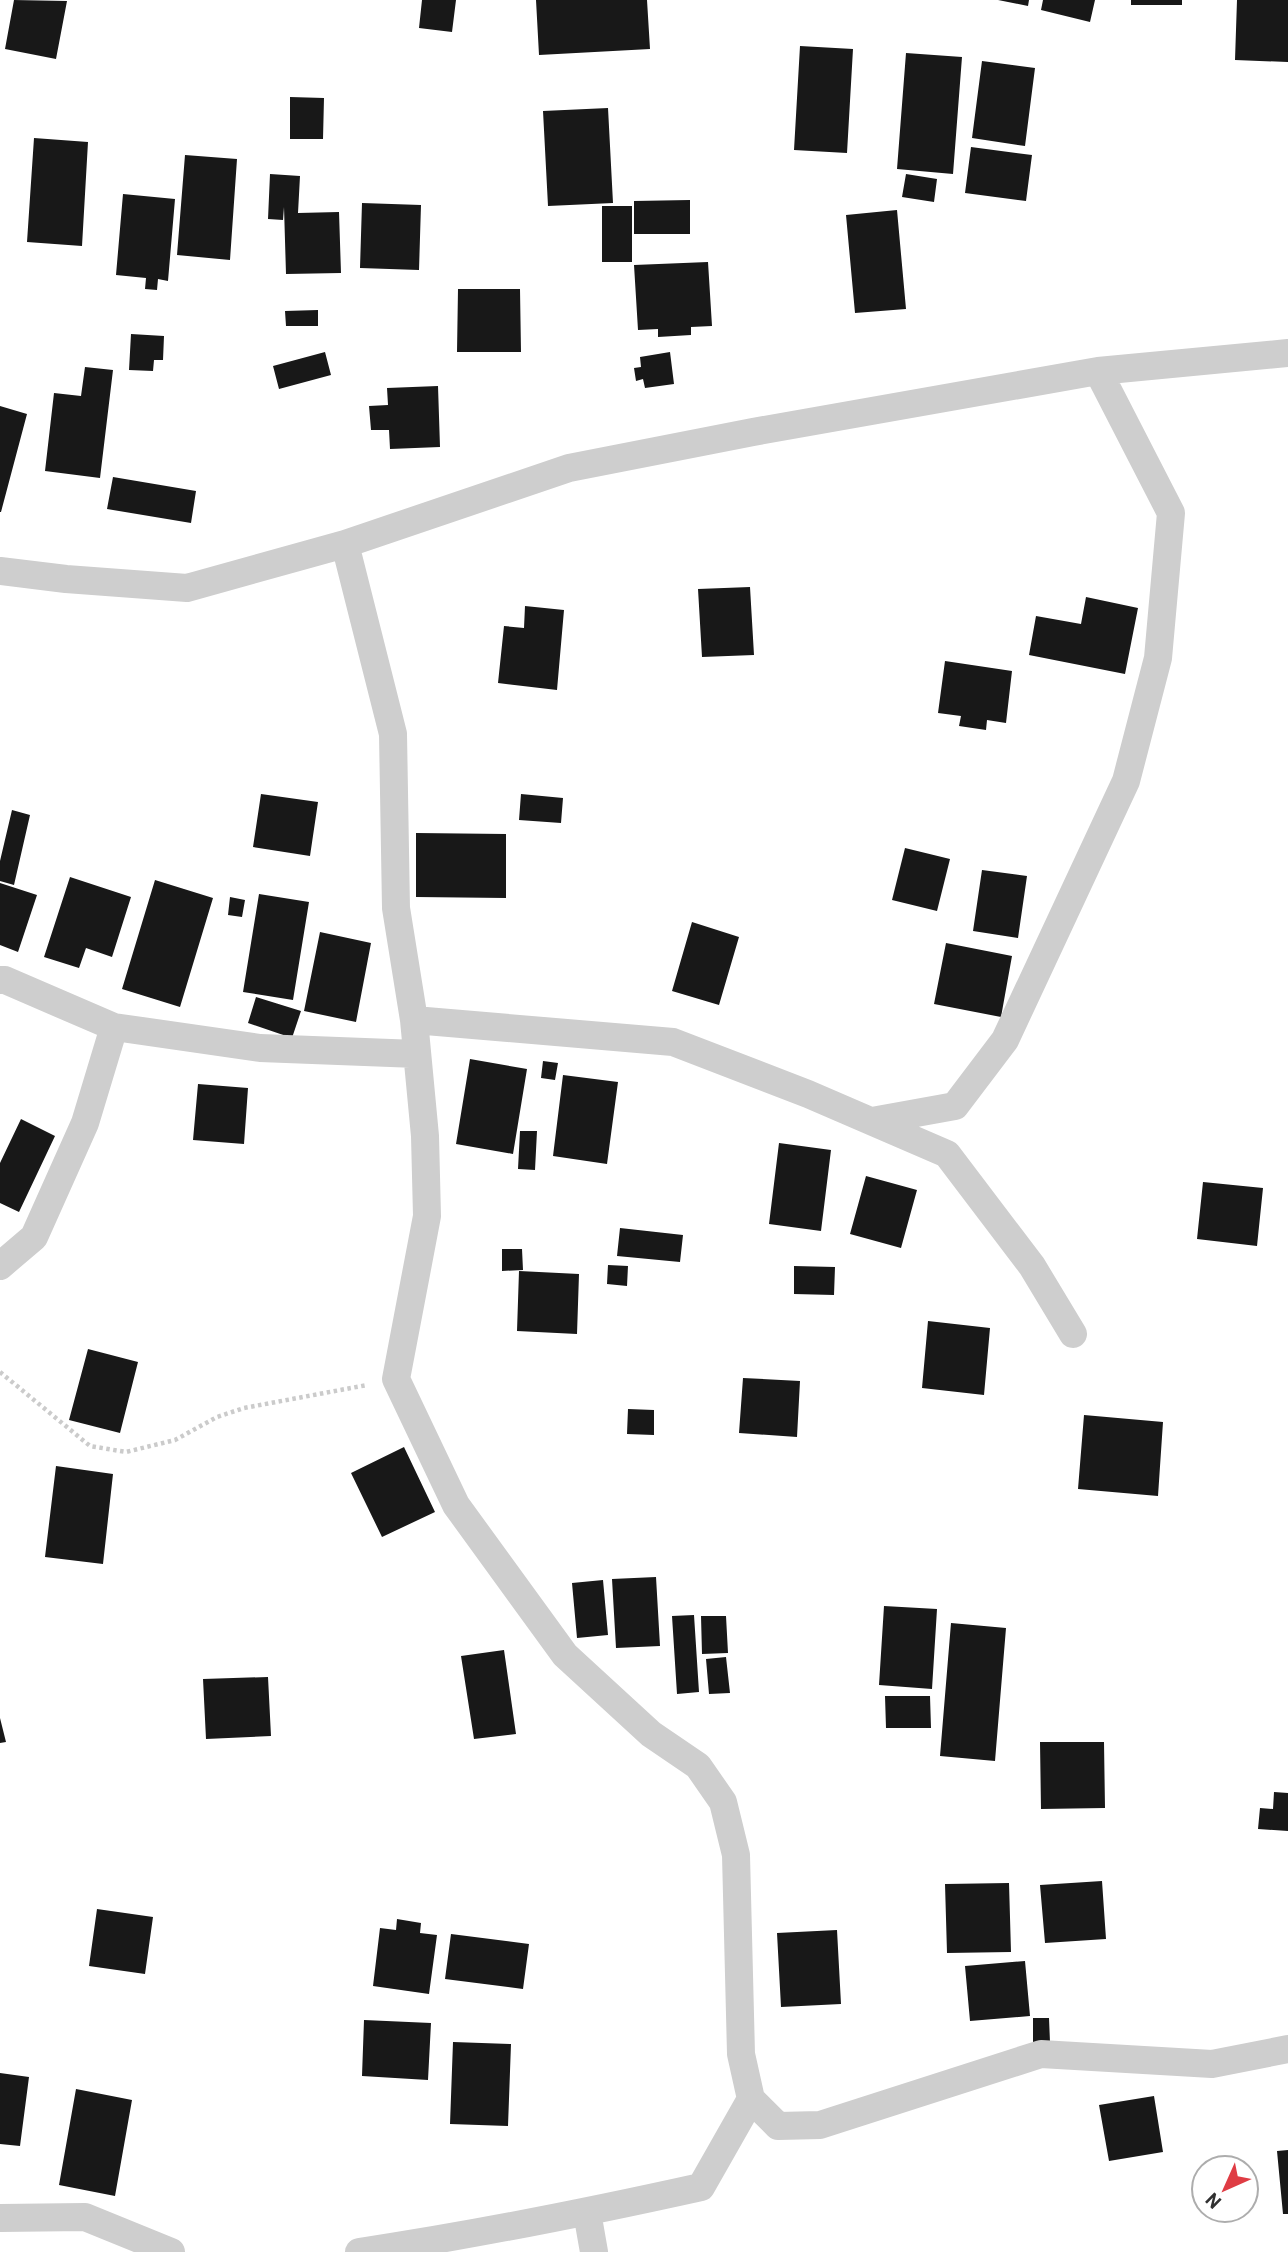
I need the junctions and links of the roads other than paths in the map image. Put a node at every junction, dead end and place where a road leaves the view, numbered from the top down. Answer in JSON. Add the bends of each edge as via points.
{"nodes":[{"id":1,"x":1288,"y":353,"type":"edge"},
{"id":2,"x":1098,"y":371,"type":"junction"},
{"id":3,"x":345,"y":544,"type":"junction"},
{"id":4,"x":0,"y":571,"type":"edge"},
{"id":5,"x":0,"y":980,"type":"edge"},
{"id":6,"x":414,"y":1020,"type":"junction"},
{"id":7,"x":114,"y":1027,"type":"junction"},
{"id":8,"x":417,"y":1054,"type":"junction"},
{"id":9,"x":872,"y":1121,"type":"junction"},
{"id":10,"x":0,"y":1266,"type":"edge"},
{"id":11,"x":1073,"y":1334,"type":"dead end"},
{"id":12,"x":1288,"y":2049,"type":"edge"},
{"id":13,"x":751,"y":2099,"type":"junction"},
{"id":14,"x":587,"y":2212,"type":"junction"},
{"id":15,"x":0,"y":2218,"type":"edge"},
{"id":16,"x":171,"y":2252,"type":"edge"},
{"id":17,"x":359,"y":2252,"type":"edge"},
{"id":18,"x":594,"y":2252,"type":"edge"}],
"edges":[{"from":1,"to":2,"type":"street"},
{"from":2,"to":3,"type":"street","via":[[569,468]]},
{"from":2,"to":9,"type":"street","via":[[1171,513],[1158,658],[1126,781],[1005,1040],[955,1106]]},
{"from":3,"to":4,"type":"street","via":[[187,588]]},
{"from":3,"to":6,"type":"street","via":[[393,734],[396,908]]},
{"from":5,"to":7,"type":"street"},
{"from":6,"to":8,"type":"street"},
{"from":6,"to":9,"type":"street","via":[[673,1042]]},
{"from":7,"to":8,"type":"street","via":[[260,1048]]},
{"from":7,"to":10,"type":"street","via":[[85,1123],[34,1237]]},
{"from":8,"to":13,"type":"street","via":[[426,1216],[396,1379],[456,1505],[565,1655],[650,1734],[698,1766],[723,1802],[736,1855],[741,2054]]},
{"from":9,"to":11,"type":"street","via":[[947,1154],[1032,1266]]},
{"from":12,"to":13,"type":"street","via":[[1212,2064],[1041,2054],[820,2125],[778,2126]]},
{"from":13,"to":14,"type":"street","via":[[702,2187]]},
{"from":14,"to":17,"type":"street"},
{"from":14,"to":18,"type":"street"},
{"from":15,"to":16,"type":"street","via":[[85,2217]]}]}
